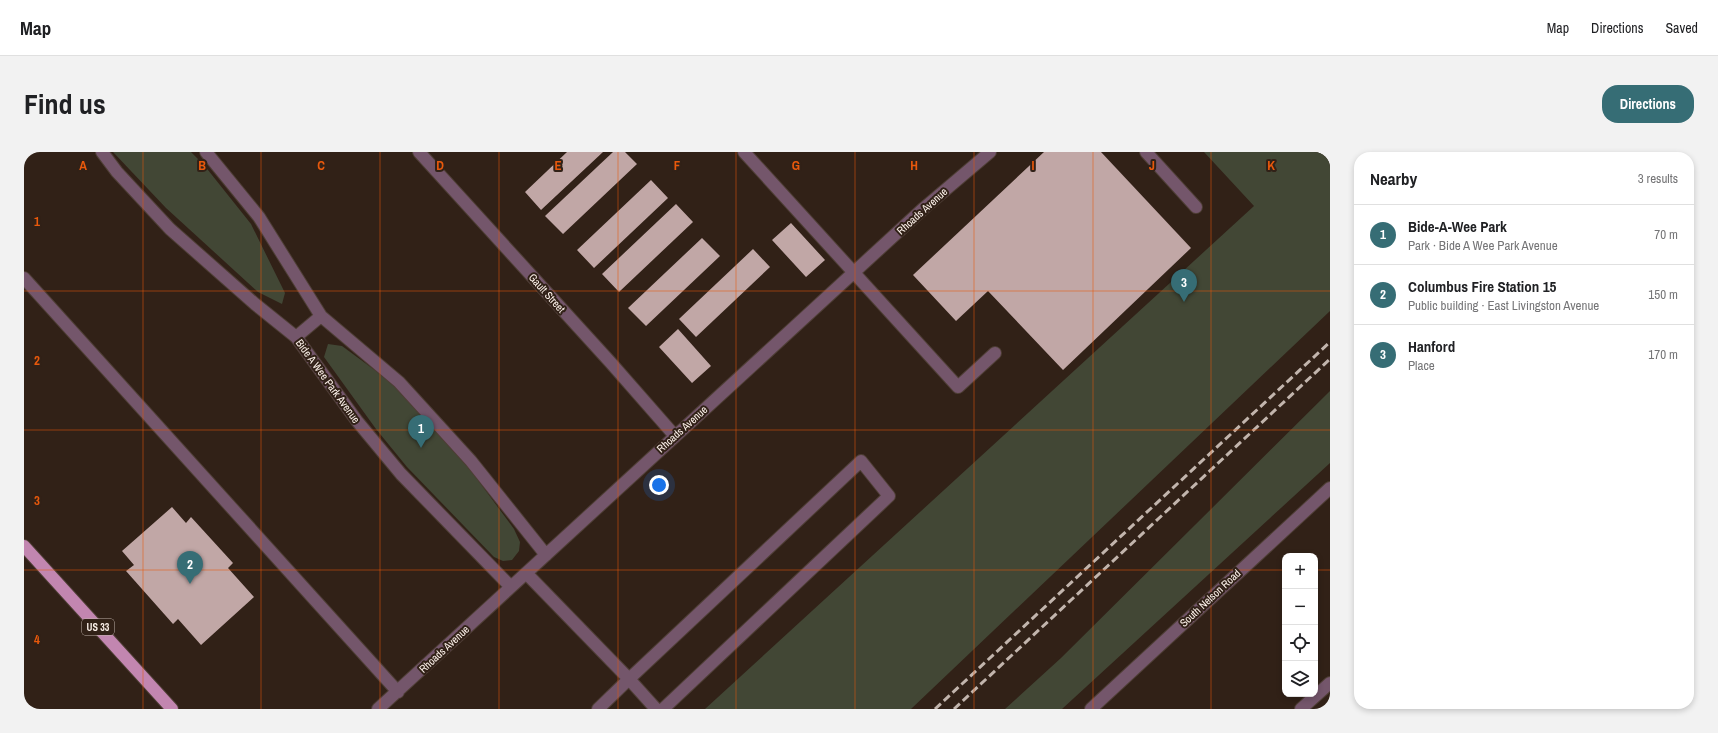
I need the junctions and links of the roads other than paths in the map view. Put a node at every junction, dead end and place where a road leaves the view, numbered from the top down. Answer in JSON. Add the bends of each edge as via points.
{"nodes":[{"id":1,"x":102,"y":152,"type":"edge"},
{"id":2,"x":206,"y":152,"type":"edge"},
{"id":3,"x":419,"y":152,"type":"edge"},
{"id":4,"x":744,"y":152,"type":"edge"},
{"id":5,"x":990,"y":152,"type":"edge"},
{"id":6,"x":1146,"y":152,"type":"edge"},
{"id":7,"x":1196,"y":207,"type":"dead end"},
{"id":8,"x":854,"y":273,"type":"junction"},
{"id":9,"x":24,"y":278,"type":"edge"},
{"id":10,"x":321,"y":316,"type":"junction"},
{"id":11,"x":296,"y":337,"type":"junction"},
{"id":12,"x":995,"y":353,"type":"dead end"},
{"id":13,"x":675,"y":436,"type":"junction"},
{"id":14,"x":1330,"y":488,"type":"edge"},
{"id":15,"x":24,"y":546,"type":"edge"},
{"id":16,"x":546,"y":555,"type":"junction"},
{"id":17,"x":526,"y":572,"type":"junction"},
{"id":18,"x":511,"y":587,"type":"junction"},
{"id":19,"x":629,"y":679,"type":"junction"},
{"id":20,"x":1330,"y":682,"type":"edge"},
{"id":21,"x":398,"y":692,"type":"junction"},
{"id":22,"x":172,"y":709,"type":"edge"},
{"id":23,"x":378,"y":709,"type":"edge"},
{"id":24,"x":598,"y":709,"type":"edge"},
{"id":25,"x":656,"y":709,"type":"edge"},
{"id":26,"x":663,"y":709,"type":"edge"},
{"id":27,"x":1091,"y":709,"type":"edge"},
{"id":28,"x":1301,"y":709,"type":"edge"}],
"edges":[{"from":1,"to":11,"type":"street","name":"Bide A Wee Park Avenue","via":[[170,229]]},
{"from":2,"to":10,"type":"street","via":[[260,217]]},
{"from":3,"to":13,"type":"street","name":"Gault Street"},
{"from":4,"to":8,"type":"street"},
{"from":5,"to":8,"type":"street","name":"Rhoads Avenue","via":[[924,208]]},
{"from":6,"to":7,"type":"street"},
{"from":8,"to":12,"type":"street","via":[[958,387]]},
{"from":8,"to":13,"type":"street","name":"Rhoads Avenue"},
{"from":9,"to":21,"type":"street"},
{"from":10,"to":11,"type":"street"},
{"from":10,"to":16,"type":"street","via":[[399,382],[471,461]]},
{"from":11,"to":18,"type":"street","name":"Bide A Wee Park Avenue","via":[[357,421],[401,474]]},
{"from":13,"to":16,"type":"street","name":"Rhoads Avenue"},
{"from":14,"to":27,"type":"street","name":"South Nelson Road"},
{"from":15,"to":22,"type":"main road","number":"US 33"},
{"from":16,"to":17,"type":"street","name":"Rhoads Avenue"},
{"from":17,"to":18,"type":"street","name":"Rhoads Avenue"},
{"from":17,"to":19,"type":"street"},
{"from":18,"to":21,"type":"street","name":"Rhoads Avenue"},
{"from":19,"to":24,"type":"street"},
{"from":19,"to":25,"type":"street"},
{"from":19,"to":26,"type":"street","via":[[861,462],[889,496]]},
{"from":20,"to":28,"type":"street"},
{"from":21,"to":23,"type":"street","name":"Rhoads Avenue"}]}
